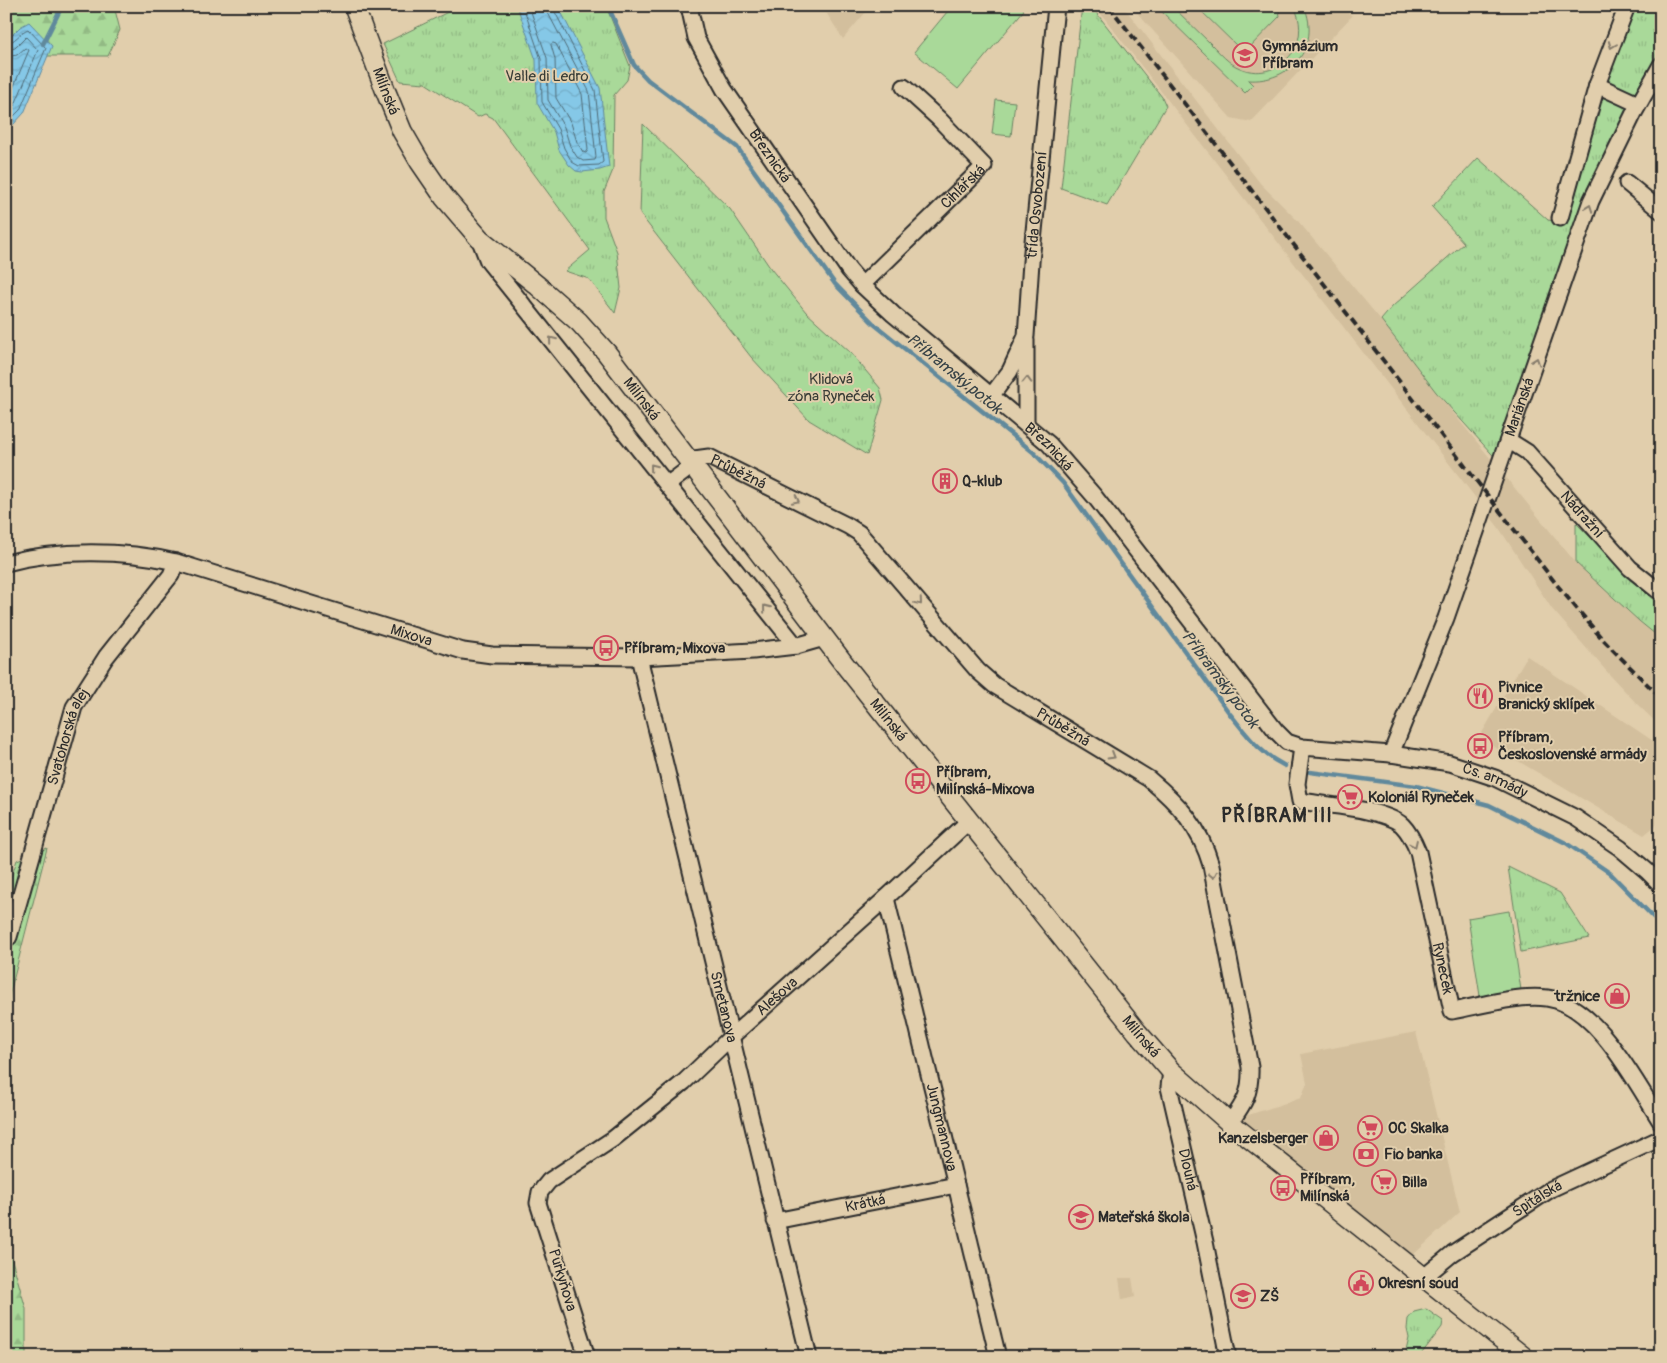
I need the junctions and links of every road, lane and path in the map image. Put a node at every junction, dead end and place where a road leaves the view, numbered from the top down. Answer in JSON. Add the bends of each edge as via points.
{"nodes":[{"id":1,"x":354,"y":6,"type":"edge"},
{"id":2,"x":689,"y":6,"type":"edge"},
{"id":3,"x":1056,"y":6,"type":"edge"},
{"id":4,"x":1627,"y":6,"type":"edge"},
{"id":5,"x":1661,"y":65,"type":"edge"},
{"id":6,"x":1598,"y":84,"type":"junction"},
{"id":7,"x":904,"y":87,"type":"dead end"},
{"id":8,"x":1638,"y":104,"type":"junction"},
{"id":9,"x":1627,"y":183,"type":"dead end"},
{"id":10,"x":1661,"y":211,"type":"edge"},
{"id":11,"x":1560,"y":218,"type":"dead end"},
{"id":12,"x":479,"y":238,"type":"junction"},
{"id":13,"x":862,"y":285,"type":"junction"},
{"id":14,"x":1026,"y":336,"type":"junction"},
{"id":15,"x":992,"y":395,"type":"junction"},
{"id":16,"x":1026,"y":423,"type":"junction"},
{"id":17,"x":1508,"y":440,"type":"junction"},
{"id":18,"x":689,"y":463,"type":"junction"},
{"id":19,"x":667,"y":485,"type":"junction"},
{"id":20,"x":176,"y":562,"type":"junction"},
{"id":21,"x":6,"y":563,"type":"edge"},
{"id":22,"x":1659,"y":589,"type":"edge"},
{"id":23,"x":824,"y":638,"type":"junction"},
{"id":24,"x":796,"y":646,"type":"junction"},
{"id":25,"x":639,"y":657,"type":"junction"},
{"id":26,"x":1302,"y":747,"type":"junction"},
{"id":27,"x":1391,"y":754,"type":"junction"},
{"id":28,"x":969,"y":821,"type":"junction"},
{"id":29,"x":1661,"y":885,"type":"edge"},
{"id":30,"x":886,"y":898,"type":"junction"},
{"id":31,"x":9,"y":937,"type":"dead end"},
{"id":32,"x":731,"y":1037,"type":"junction"},
{"id":33,"x":1171,"y":1071,"type":"junction"},
{"id":34,"x":1230,"y":1122,"type":"junction"},
{"id":35,"x":1661,"y":1122,"type":"edge"},
{"id":36,"x":1661,"y":1138,"type":"edge"},
{"id":37,"x":956,"y":1185,"type":"junction"},
{"id":38,"x":538,"y":1203,"type":"joint"},
{"id":39,"x":775,"y":1221,"type":"junction"},
{"id":40,"x":1424,"y":1277,"type":"junction"},
{"id":41,"x":1522,"y":1355,"type":"edge"},
{"id":42,"x":587,"y":1357,"type":"edge"},
{"id":43,"x":809,"y":1357,"type":"edge"},
{"id":44,"x":998,"y":1357,"type":"edge"},
{"id":45,"x":1228,"y":1357,"type":"edge"}],
"edges":[{"from":1,"to":12,"type":"main road","name":"Milínská","via":[[402,131],[444,197]]},
{"from":2,"to":13,"type":"street","name":"Březnická","via":[[696,38],[724,89],[848,270]]},
{"from":3,"to":14,"type":"street","name":"třída Osvobození"},
{"from":4,"to":6,"type":"street","one_way":true},
{"from":5,"to":8,"type":"street","name":"Mariánská"},
{"from":6,"to":8,"type":"street"},
{"from":6,"to":11,"type":"street"},
{"from":7,"to":13,"type":"street","name":"Cihlářská","via":[[984,166]]},
{"from":17,"to":8,"type":"street","name":"Mariánská","one_way":true,"via":[[1591,201]]},
{"from":9,"to":10,"type":"street"},
{"from":12,"to":18,"type":"main road","name":"Milínská","via":[[579,322],[606,352]]},
{"from":19,"to":12,"type":"street","one_way":true,"via":[[488,261]]},
{"from":13,"to":15,"type":"street","name":"Březnická"},
{"from":14,"to":15,"type":"street","name":"třída Osvobození","via":[[1010,372]]},
{"from":16,"to":14,"type":"street","one_way":true},
{"from":15,"to":16,"type":"street","name":"Březnická"},
{"from":16,"to":26,"type":"street","name":"Březnická","via":[[1049,444],[1095,497],[1276,732],[1287,742]]},
{"from":17,"to":22,"type":"street","name":"Nádražní","via":[[1527,452],[1630,568]]},
{"from":17,"to":27,"type":"street","name":"Mariánská","via":[[1446,618]]},
{"from":18,"to":19,"type":"street"},
{"from":18,"to":23,"type":"main road","name":"Milínská"},
{"from":18,"to":34,"type":"street","name":"Průběžná","one_way":true,"via":[[709,457],[859,533],[978,671],[994,685],[1149,779],[1189,818],[1206,848],[1211,865],[1250,1068],[1249,1093]]},
{"from":24,"to":19,"type":"street","one_way":true},
{"from":20,"to":21,"type":"street","name":"Mixova","via":[[108,553],[37,557]]},
{"from":20,"to":25,"type":"street","name":"Mixova","via":[[463,651],[492,655]]},
{"from":20,"to":31,"type":"street","name":"Svatohorská alej","via":[[171,575],[106,657],[74,707]]},
{"from":23,"to":24,"type":"street","name":"Mixova"},
{"from":23,"to":28,"type":"main road","name":"Milínská"},
{"from":24,"to":25,"type":"street","name":"Mixova"},
{"from":25,"to":32,"type":"street","name":"Smetanova"},
{"from":26,"to":27,"type":"street","name":"Čs. armády"},
{"from":26,"to":35,"type":"street","name":"Ryneček","one_way":true,"via":[[1297,784],[1300,801],[1379,813],[1394,819],[1413,838],[1452,1011],[1527,997],[1563,1002],[1588,1018],[1599,1030]]},
{"from":27,"to":29,"type":"street","name":"Čs. armády","via":[[1450,762],[1529,794],[1576,818],[1620,848]]},
{"from":28,"to":30,"type":"street","name":"Alešova"},
{"from":28,"to":33,"type":"main road","name":"Milínská"},
{"from":30,"to":32,"type":"street","name":"Alešova"},
{"from":30,"to":37,"type":"street","name":"Jungmannova"},
{"from":32,"to":38,"type":"street","name":"Alešova","via":[[684,1082],[613,1139],[549,1181],[540,1192]]},
{"from":32,"to":39,"type":"street","name":"Smetanova"},
{"from":33,"to":34,"type":"main road","name":"Milínská"},
{"from":33,"to":45,"type":"street","name":"Dlouhá","via":[[1169,1087]]},
{"from":34,"to":40,"type":"main road","name":"Milínská"},
{"from":36,"to":40,"type":"street","name":"Špitálská","via":[[1551,1189],[1453,1253]]},
{"from":37,"to":39,"type":"street","name":"Krátká"},
{"from":37,"to":44,"type":"street","name":"Jungmannova"},
{"from":38,"to":42,"type":"street","name":"Purkyňova"},
{"from":39,"to":43,"type":"street","name":"Smetanova"},
{"from":40,"to":41,"type":"main road","name":"Milínská"}]}
